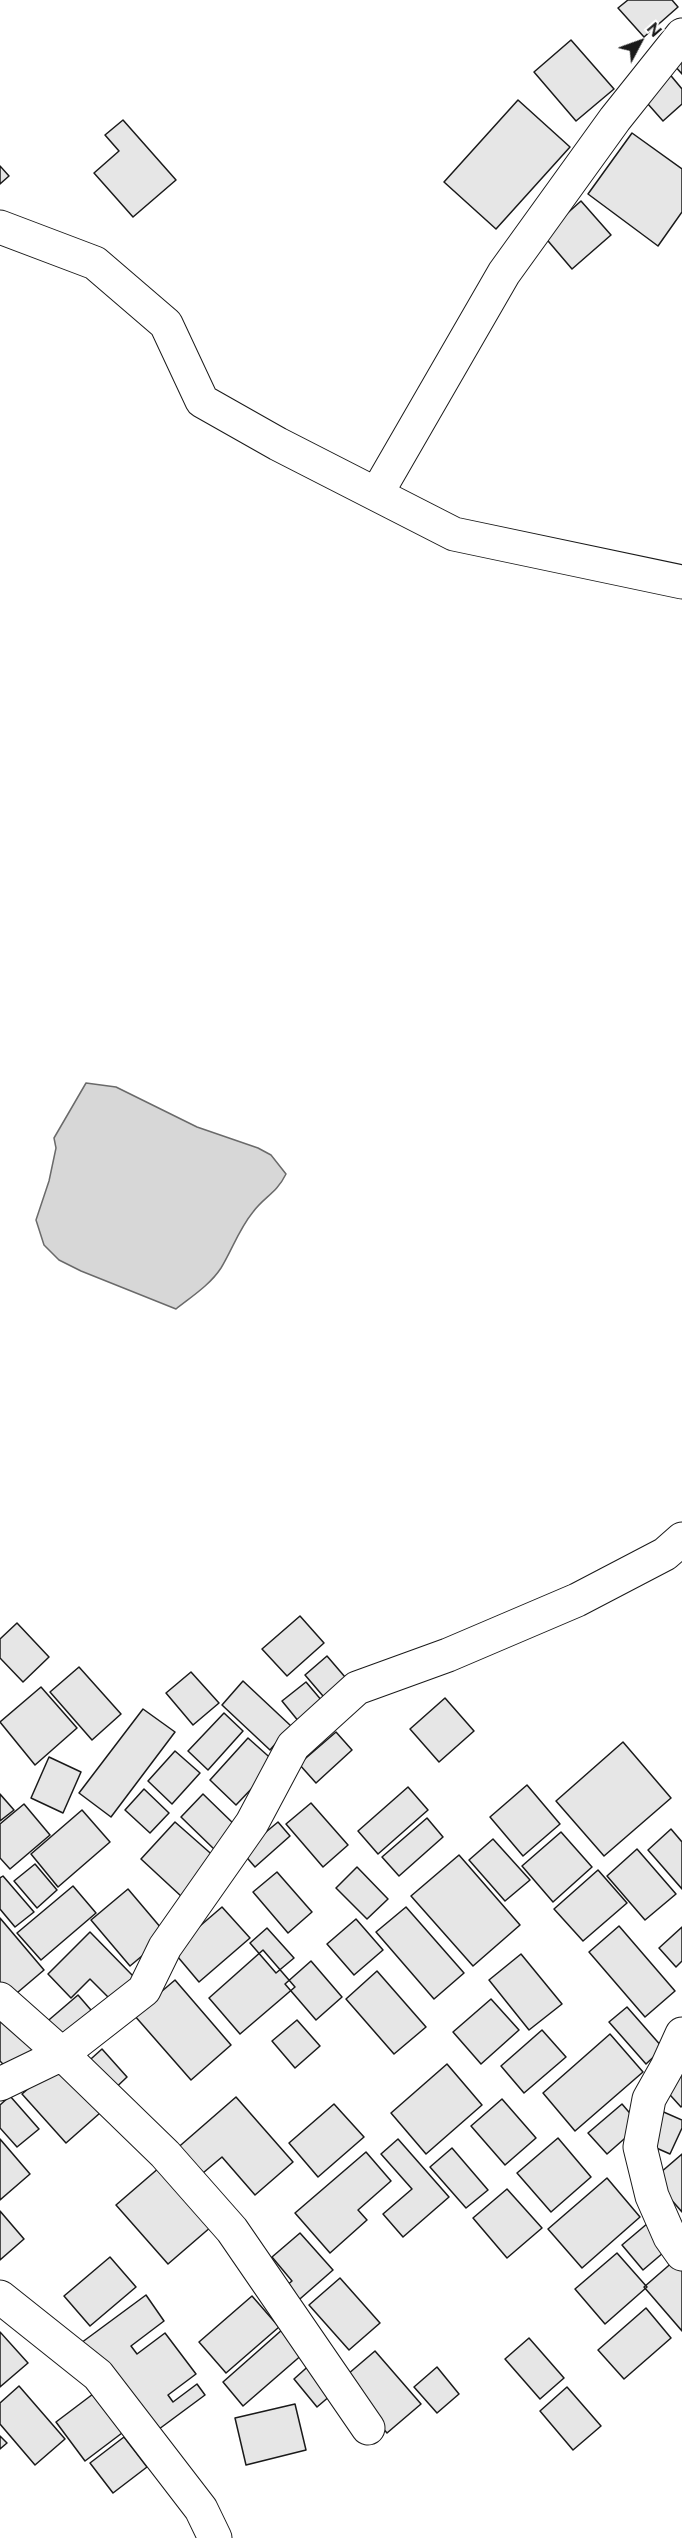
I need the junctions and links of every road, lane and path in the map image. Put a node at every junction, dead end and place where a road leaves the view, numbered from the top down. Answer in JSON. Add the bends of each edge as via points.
{"nodes":[{"id":1,"x":682,"y":35,"type":"edge"},
{"id":2,"x":0,"y":227,"type":"edge"},
{"id":3,"x":377,"y":493,"type":"junction"},
{"id":4,"x":682,"y":582,"type":"edge"},
{"id":5,"x":682,"y":1539,"type":"edge"},
{"id":6,"x":0,"y":1999,"type":"edge"},
{"id":7,"x":682,"y":2034,"type":"edge"},
{"id":8,"x":62,"y":2054,"type":"junction"},
{"id":9,"x":0,"y":2084,"type":"edge"},
{"id":10,"x":682,"y":2254,"type":"edge"},
{"id":11,"x":0,"y":2297,"type":"edge"},
{"id":12,"x":368,"y":2428,"type":"dead end"},
{"id":13,"x":215,"y":2538,"type":"edge"}],
"edges":[{"from":1,"to":3,"type":"street","via":[[615,119],[504,273]]},
{"from":2,"to":3,"type":"street","via":[[95,263],[166,324],[202,401]]},
{"from":3,"to":4,"type":"street","via":[[454,534]]},
{"from":5,"to":8,"type":"street","via":[[665,1554],[577,1600],[448,1655],[357,1688],[293,1746],[252,1823],[165,1947],[144,1990]]},
{"from":6,"to":8,"type":"street"},
{"from":7,"to":10,"type":"street","via":[[650,2098],[640,2147],[652,2196]]},
{"from":8,"to":9,"type":"street"},
{"from":8,"to":12,"type":"street","via":[[165,2154],[232,2230]]},
{"from":11,"to":13,"type":"street","via":[[98,2375],[201,2510]]}]}
